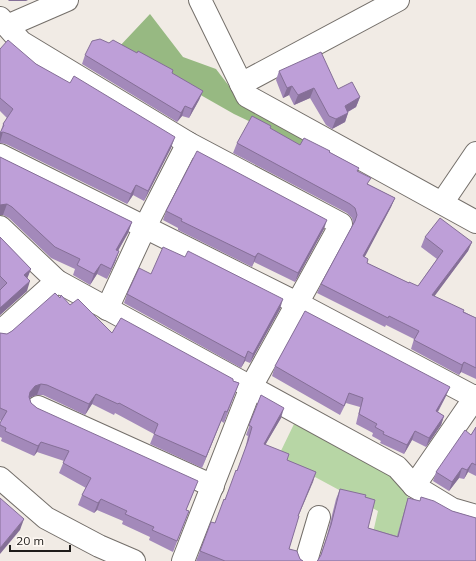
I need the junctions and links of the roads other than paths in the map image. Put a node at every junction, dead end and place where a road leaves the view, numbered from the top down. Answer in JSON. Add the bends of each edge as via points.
{"nodes":[{"id":1,"x":67,"y":0,"type":"edge"},
{"id":2,"x":200,"y":0,"type":"edge"},
{"id":3,"x":398,"y":0,"type":"edge"},
{"id":4,"x":4,"y":22,"type":"edge"},
{"id":5,"x":241,"y":84,"type":"junction"},
{"id":6,"x":188,"y":143,"type":"junction"},
{"id":7,"x":476,"y":153,"type":"edge"},
{"id":8,"x":0,"y":155,"type":"edge"},
{"id":9,"x":442,"y":204,"type":"junction"},
{"id":10,"x":476,"y":222,"type":"edge"},
{"id":11,"x":0,"y":227,"type":"edge"},
{"id":12,"x":145,"y":227,"type":"junction"},
{"id":13,"x":57,"y":281,"type":"junction"},
{"id":14,"x":297,"y":303,"type":"junction"},
{"id":15,"x":107,"y":309,"type":"junction"},
{"id":16,"x":0,"y":332,"type":"edge"},
{"id":17,"x":251,"y":387,"type":"junction"},
{"id":18,"x":476,"y":397,"type":"edge"},
{"id":19,"x":38,"y":407,"type":"edge"},
{"id":20,"x":0,"y":478,"type":"edge"},
{"id":21,"x":213,"y":486,"type":"junction"},
{"id":22,"x":414,"y":486,"type":"junction"},
{"id":23,"x":476,"y":516,"type":"edge"},
{"id":24,"x":319,"y":517,"type":"dead end"},
{"id":25,"x":134,"y":561,"type":"edge"},
{"id":26,"x":183,"y":561,"type":"edge"},
{"id":27,"x":306,"y":561,"type":"edge"}],
"edges":[{"from":1,"to":4,"type":"street"},
{"from":2,"to":5,"type":"street"},
{"from":3,"to":5,"type":"street"},
{"from":4,"to":6,"type":"street","via":[[21,42]]},
{"from":5,"to":9,"type":"street","via":[[247,96]]},
{"from":6,"to":12,"type":"street"},
{"from":6,"to":14,"type":"street","via":[[341,224]]},
{"from":7,"to":9,"type":"street"},
{"from":8,"to":12,"type":"street"},
{"from":9,"to":10,"type":"street"},
{"from":11,"to":13,"type":"street"},
{"from":12,"to":14,"type":"street"},
{"from":12,"to":15,"type":"street"},
{"from":13,"to":15,"type":"street"},
{"from":13,"to":16,"type":"street"},
{"from":14,"to":17,"type":"street"},
{"from":14,"to":18,"type":"street"},
{"from":15,"to":17,"type":"street"},
{"from":17,"to":21,"type":"street"},
{"from":17,"to":22,"type":"street","via":[[397,467]]},
{"from":18,"to":22,"type":"street"},
{"from":19,"to":21,"type":"street"},
{"from":20,"to":25,"type":"street","via":[[46,518]]},
{"from":21,"to":26,"type":"street"},
{"from":22,"to":23,"type":"street","via":[[452,509]]},
{"from":24,"to":27,"type":"street"}]}
